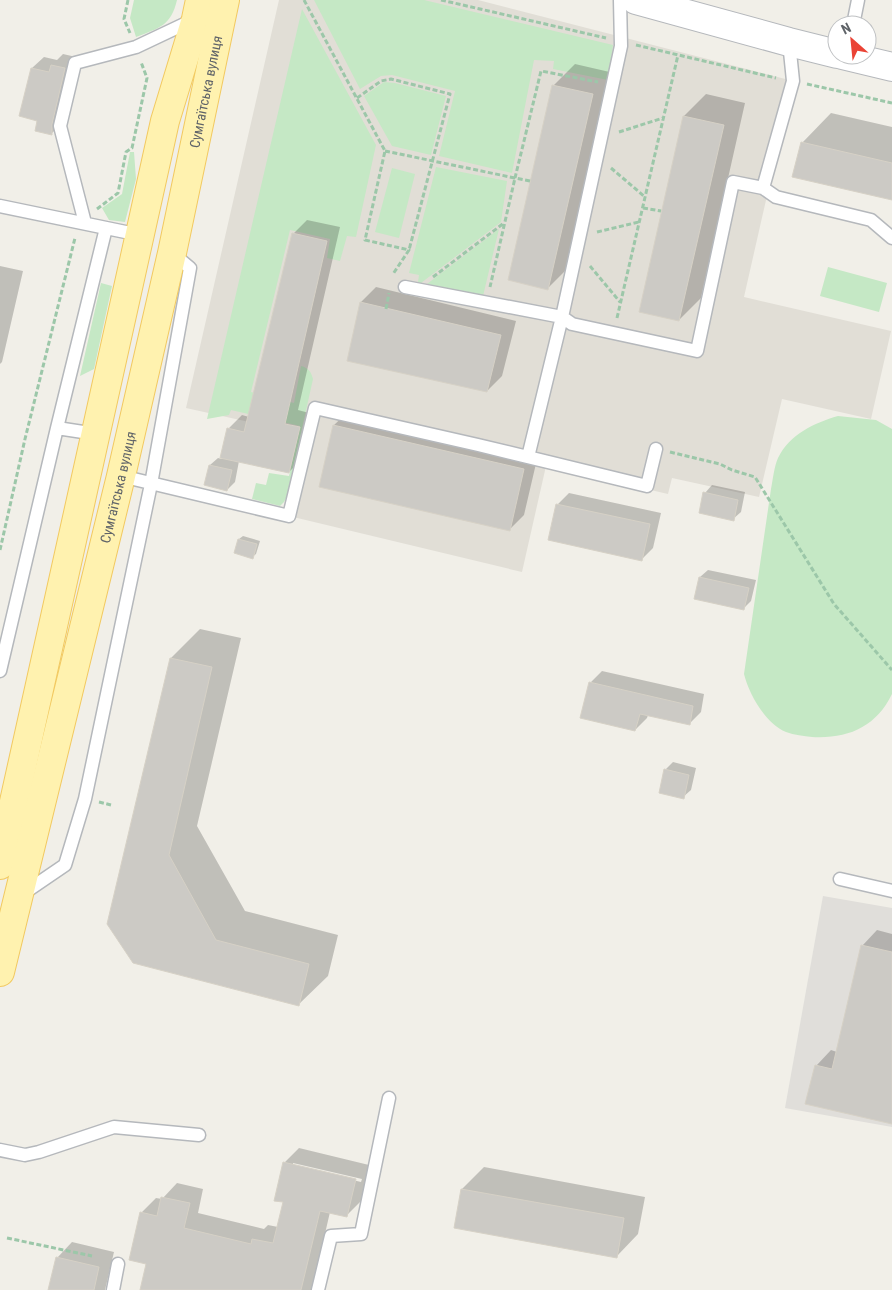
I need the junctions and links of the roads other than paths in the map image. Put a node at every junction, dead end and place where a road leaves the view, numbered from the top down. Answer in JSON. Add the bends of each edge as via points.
{"nodes":[{"id":1,"x":225,"y":0,"type":"edge"},
{"id":2,"x":858,"y":0,"type":"edge"},
{"id":3,"x":636,"y":1,"type":"edge"},
{"id":4,"x":198,"y":9,"type":"edge"},
{"id":5,"x":855,"y":15,"type":"edge"},
{"id":6,"x":789,"y":42,"type":"junction"},
{"id":7,"x":827,"y":51,"type":"edge"},
{"id":8,"x":877,"y":63,"type":"edge"},
{"id":9,"x":892,"y":67,"type":"edge"},
{"id":10,"x":763,"y":188,"type":"junction"},
{"id":11,"x":0,"y":206,"type":"edge"},
{"id":12,"x":85,"y":223,"type":"junction"},
{"id":13,"x":106,"y":228,"type":"junction"},
{"id":14,"x":140,"y":236,"type":"junction"},
{"id":15,"x":892,"y":238,"type":"edge"},
{"id":16,"x":172,"y":253,"type":"junction"},
{"id":17,"x":411,"y":288,"type":"road end"},
{"id":18,"x":562,"y":317,"type":"junction"},
{"id":19,"x":57,"y":428,"type":"junction"},
{"id":20,"x":96,"y":434,"type":"junction"},
{"id":21,"x":656,"y":449,"type":"road end"},
{"id":22,"x":528,"y":457,"type":"junction"},
{"id":23,"x":121,"y":476,"type":"junction"},
{"id":24,"x":151,"y":484,"type":"junction"},
{"id":25,"x":0,"y":671,"type":"edge"},
{"id":26,"x":0,"y":865,"type":"edge"},
{"id":27,"x":840,"y":879,"type":"dead end"},
{"id":28,"x":892,"y":891,"type":"edge"},
{"id":29,"x":17,"y":898,"type":"junction"},
{"id":30,"x":0,"y":972,"type":"edge"},
{"id":31,"x":389,"y":1098,"type":"dead end"},
{"id":32,"x":199,"y":1135,"type":"dead end"},
{"id":33,"x":0,"y":1150,"type":"edge"},
{"id":34,"x":118,"y":1264,"type":"dead end"},
{"id":35,"x":113,"y":1290,"type":"edge"},
{"id":36,"x":318,"y":1290,"type":"edge"}],
"edges":[{"from":1,"to":16,"type":"main road","name":"Сумгаїтська вулиця"},
{"from":2,"to":5,"type":"lane"},
{"from":3,"to":6,"type":"street"},
{"from":3,"to":18,"type":"lane","via":[[620,41]]},
{"from":4,"to":12,"type":"lane","via":[[136,48],[75,63],[60,126]]},
{"from":4,"to":14,"type":"main road","name":"Сумгаїтська вулиця","via":[[165,122]]},
{"from":6,"to":7,"type":"street"},
{"from":6,"to":10,"type":"lane","via":[[793,81]]},
{"from":8,"to":9,"type":"street"},
{"from":10,"to":15,"type":"lane","via":[[776,198],[871,220]]},
{"from":10,"to":18,"type":"lane","via":[[733,182],[697,351],[572,324]]},
{"from":11,"to":12,"type":"lane"},
{"from":12,"to":13,"type":"lane"},
{"from":13,"to":14,"type":"lane"},
{"from":13,"to":19,"type":"lane"},
{"from":14,"to":20,"type":"main road","name":"Сумгаїтська вулиця"},
{"from":16,"to":23,"type":"main road","name":"Сумгаїтська вулиця"},
{"from":16,"to":24,"type":"lane","via":[[190,268]]},
{"from":17,"to":18,"type":"lane"},
{"from":18,"to":22,"type":"lane"},
{"from":19,"to":20,"type":"lane"},
{"from":19,"to":25,"type":"lane"},
{"from":20,"to":26,"type":"main road","name":"Сумгаїтська вулиця"},
{"from":21,"to":22,"type":"lane","via":[[647,486]]},
{"from":22,"to":24,"type":"lane","via":[[315,408],[289,516]]},
{"from":23,"to":24,"type":"lane"},
{"from":23,"to":29,"type":"main road","name":"Сумгаїтська вулиця"},
{"from":24,"to":29,"type":"lane","via":[[85,799],[65,865]]},
{"from":27,"to":28,"type":"lane"},
{"from":29,"to":30,"type":"main road","name":"Сумгаїтська вулиця"},
{"from":31,"to":36,"type":"lane","via":[[361,1234],[331,1236]]},
{"from":32,"to":33,"type":"lane","via":[[114,1127],[25,1155]]},
{"from":34,"to":35,"type":"lane"}]}
